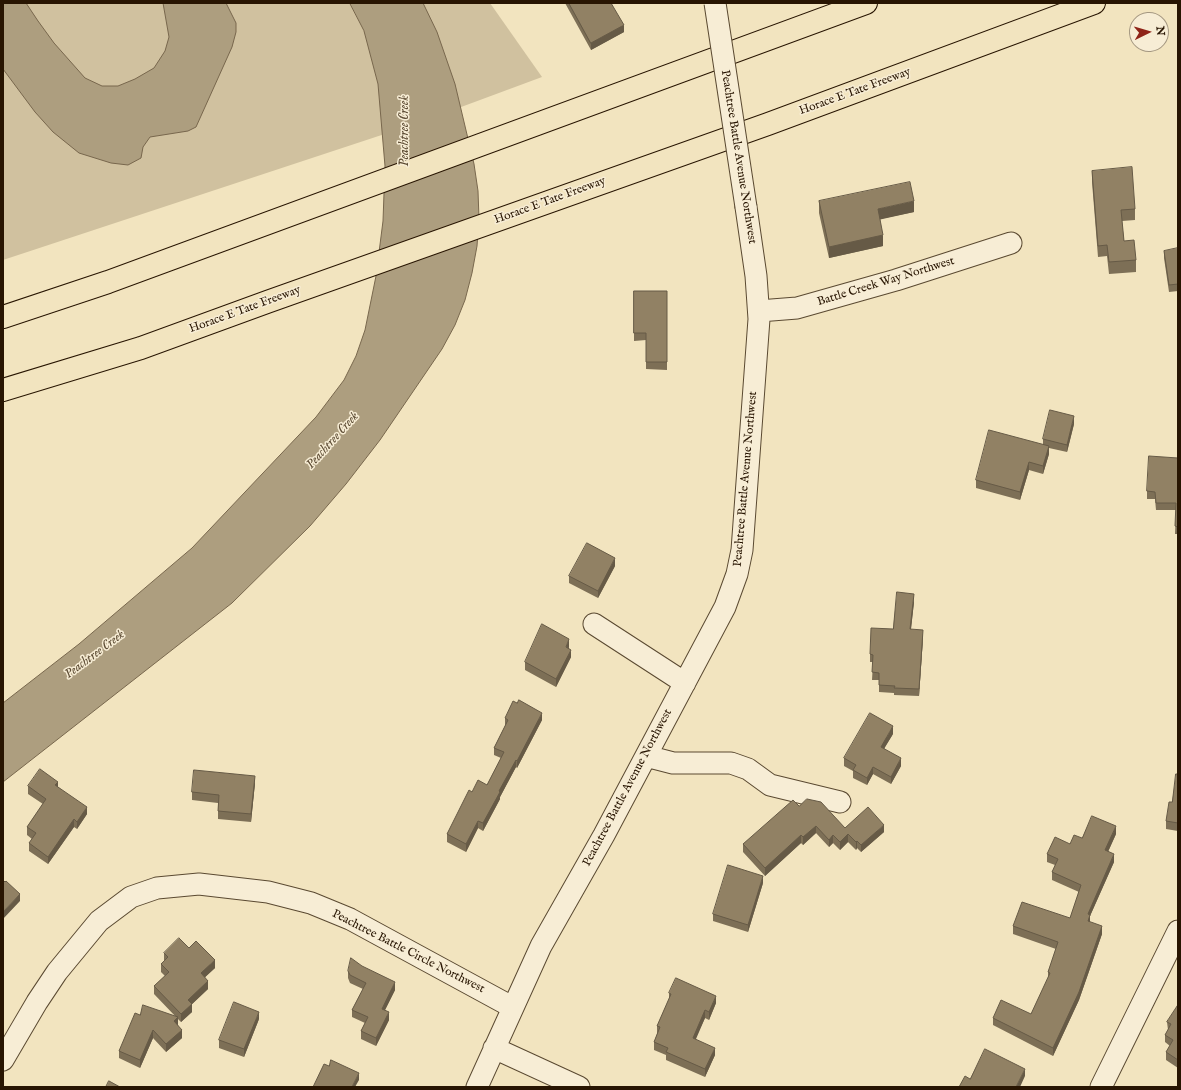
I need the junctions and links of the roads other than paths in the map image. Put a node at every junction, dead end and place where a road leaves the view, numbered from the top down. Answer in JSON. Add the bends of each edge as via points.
{"nodes":[{"id":1,"x":715,"y":3,"type":"edge"},
{"id":2,"x":866,"y":3,"type":"edge"},
{"id":3,"x":1094,"y":3,"type":"edge"},
{"id":4,"x":1011,"y":243,"type":"dead end"},
{"id":5,"x":759,"y":311,"type":"junction"},
{"id":6,"x":3,"y":316,"type":"edge"},
{"id":7,"x":3,"y":390,"type":"edge"},
{"id":8,"x":594,"y":624,"type":"dead end"},
{"id":9,"x":684,"y":683,"type":"junction"},
{"id":10,"x":646,"y":756,"type":"junction"},
{"id":11,"x":840,"y":802,"type":"dead end"},
{"id":12,"x":1178,"y":931,"type":"edge"},
{"id":13,"x":512,"y":1007,"type":"junction"},
{"id":14,"x":494,"y":1048,"type":"junction"},
{"id":15,"x":3,"y":1060,"type":"edge"},
{"id":16,"x":477,"y":1087,"type":"edge"},
{"id":17,"x":579,"y":1087,"type":"edge"},
{"id":18,"x":1101,"y":1087,"type":"edge"}],
"edges":[{"from":1,"to":5,"type":"street","name":"Peachtree Battle Avenue Northwest","bridge":true},
{"from":2,"to":6,"type":"highway","via":[[108,282]]},
{"from":3,"to":7,"type":"highway","name":"Horace E Tate Freeway","via":[[768,124],[141,348]]},
{"from":4,"to":5,"type":"street","name":"Battle Creek Way Northwest","via":[[797,308]]},
{"from":5,"to":9,"type":"street","name":"Peachtree Battle Avenue Northwest","via":[[742,550],[738,574],[725,607]]},
{"from":8,"to":9,"type":"street"},
{"from":9,"to":10,"type":"street","name":"Peachtree Battle Avenue Northwest"},
{"from":10,"to":11,"type":"street","via":[[673,764],[731,763],[748,769],[770,785]]},
{"from":10,"to":13,"type":"street","name":"Peachtree Battle Avenue Northwest","via":[[541,946]]},
{"from":12,"to":18,"type":"street"},
{"from":13,"to":14,"type":"street","name":"Peachtree Battle Avenue Northwest"},
{"from":13,"to":15,"type":"street","name":"Peachtree Battle Circle Northwest","via":[[350,919],[311,904],[268,892],[199,884],[157,888],[131,897],[99,922],[57,972]]},
{"from":14,"to":16,"type":"street","name":"Peachtree Battle Avenue Northwest"},
{"from":14,"to":17,"type":"street"}]}
